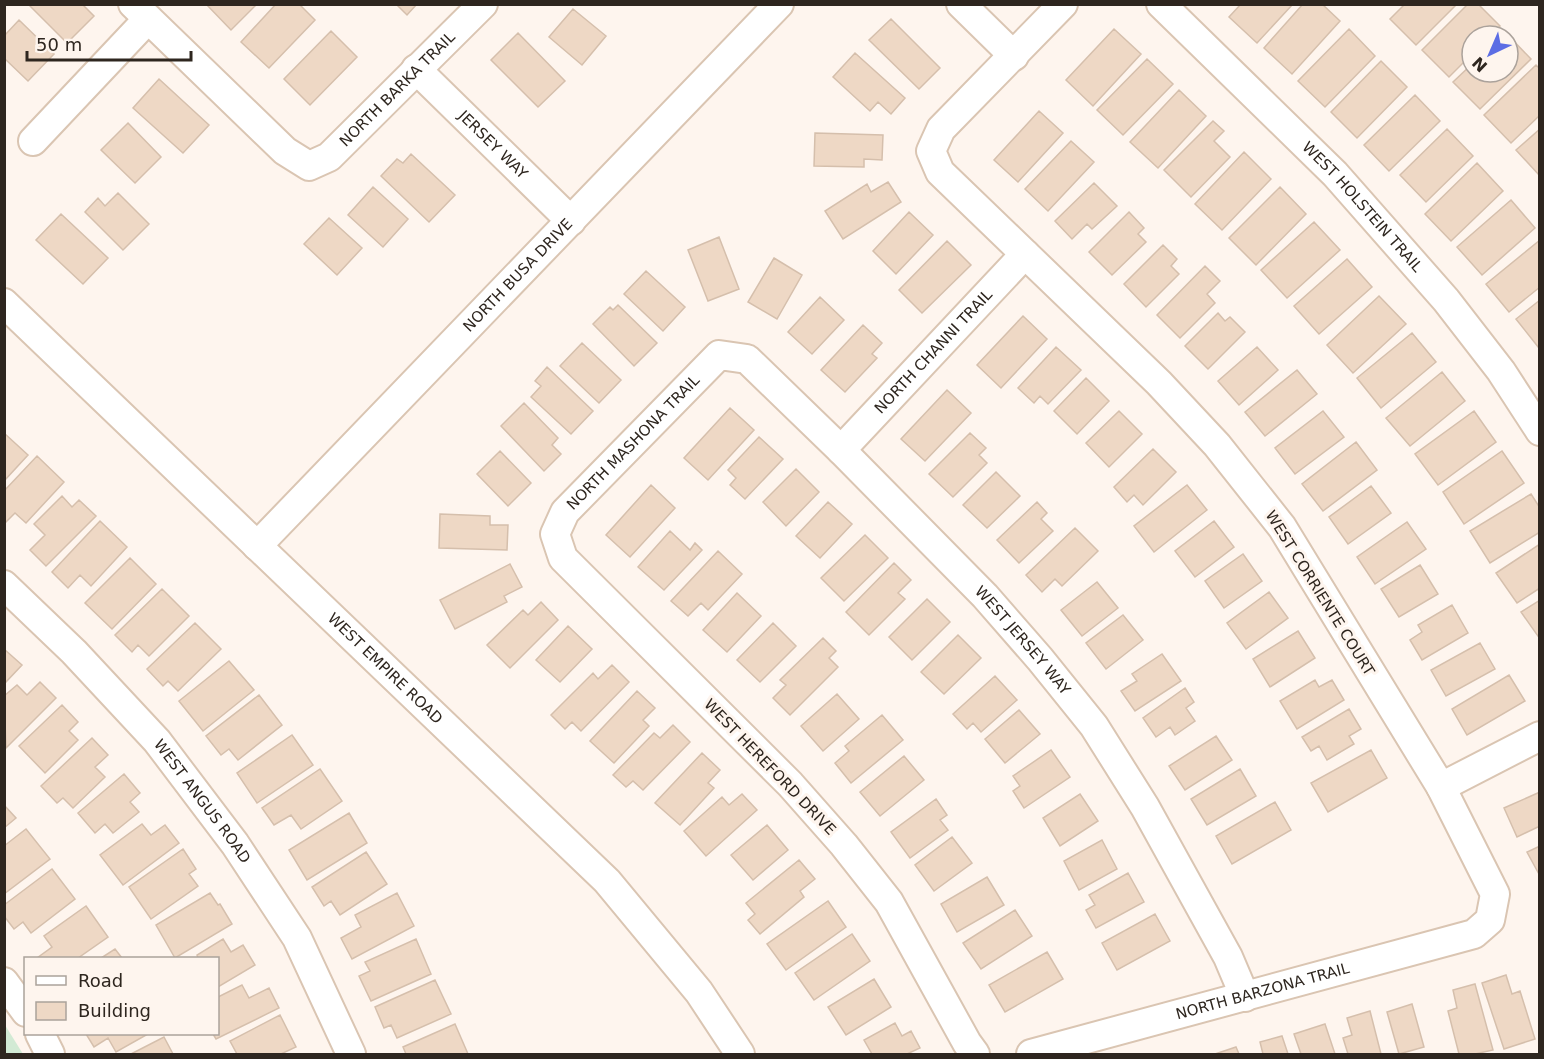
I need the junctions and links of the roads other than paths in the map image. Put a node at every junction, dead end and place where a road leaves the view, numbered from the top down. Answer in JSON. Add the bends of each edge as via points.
{"nodes":[{"id":1,"x":483,"y":4,"type":"edge"},
{"id":2,"x":779,"y":4,"type":"edge"},
{"id":3,"x":961,"y":4,"type":"edge"},
{"id":4,"x":1063,"y":4,"type":"edge"},
{"id":5,"x":1161,"y":4,"type":"edge"},
{"id":6,"x":141,"y":12,"type":"edge"},
{"id":7,"x":1014,"y":56,"type":"junction"},
{"id":8,"x":416,"y":69,"type":"junction"},
{"id":9,"x":33,"y":141,"type":"dead end"},
{"id":10,"x":571,"y":221,"type":"junction"},
{"id":11,"x":1026,"y":254,"type":"junction"},
{"id":12,"x":4,"y":303,"type":"edge"},
{"id":13,"x":719,"y":355,"type":"joint"},
{"id":14,"x":1539,"y":430,"type":"edge"},
{"id":15,"x":841,"y":450,"type":"junction"},
{"id":16,"x":555,"y":534,"type":"joint"},
{"id":17,"x":257,"y":546,"type":"junction"},
{"id":18,"x":4,"y":585,"type":"edge"},
{"id":19,"x":1539,"y":736,"type":"edge"},
{"id":20,"x":1441,"y":787,"type":"junction"},
{"id":21,"x":1490,"y":920,"type":"joint"},
{"id":22,"x":4,"y":982,"type":"edge"},
{"id":23,"x":1245,"y":997,"type":"junction"},
{"id":24,"x":24,"y":1009,"type":"edge"},
{"id":25,"x":40,"y":1035,"type":"edge"},
{"id":26,"x":1110,"y":1044,"type":"edge"},
{"id":27,"x":50,"y":1054,"type":"edge"},
{"id":28,"x":351,"y":1054,"type":"edge"},
{"id":29,"x":740,"y":1054,"type":"edge"},
{"id":30,"x":975,"y":1054,"type":"edge"},
{"id":31,"x":1031,"y":1054,"type":"edge"}],
"edges":[{"from":1,"to":8,"type":"street","name":"NORTH BARKA TRAIL"},
{"from":2,"to":10,"type":"street","name":"NORTH BUSA DRIVE"},
{"from":3,"to":7,"type":"street"},
{"from":4,"to":7,"type":"street"},
{"from":5,"to":14,"type":"street","name":"WEST HOLSTEIN TRAIL","via":[[1335,174],[1446,300],[1501,371]]},
{"from":6,"to":8,"type":"street","name":"NORTH BARKA TRAIL","via":[[285,152],[309,166],[329,157]]},
{"from":6,"to":9,"type":"street"},
{"from":7,"to":11,"type":"street","name":"WEST CORRIENTE COURT","via":[[941,129],[931,152],[940,172]]},
{"from":8,"to":10,"type":"street","name":"JERSEY WAY"},
{"from":10,"to":17,"type":"street","name":"NORTH BUSA DRIVE"},
{"from":11,"to":15,"type":"street","name":"NORTH CHANNI TRAIL"},
{"from":11,"to":20,"type":"street","name":"WEST CORRIENTE COURT","via":[[1217,445],[1282,526]]},
{"from":12,"to":17,"type":"street","name":"WEST EMPIRE ROAD"},
{"from":13,"to":15,"type":"street","name":"WEST JERSEY WAY","via":[[747,359]]},
{"from":13,"to":16,"type":"street","name":"NORTH MASHONA TRAIL","via":[[565,512]]},
{"from":15,"to":23,"type":"street","name":"WEST JERSEY WAY","via":[[985,596],[1094,726],[1156,827],[1228,957]]},
{"from":16,"to":30,"type":"street","name":"WEST HEREFORD DRIVE","via":[[564,558],[790,784],[844,845],[889,902]]},
{"from":17,"to":29,"type":"street","name":"WEST EMPIRE ROAD","via":[[607,881],[699,992]]},
{"from":18,"to":28,"type":"street","name":"WEST ANGUS ROAD","via":[[74,652],[157,741],[235,844],[297,938]]},
{"from":19,"to":20,"type":"street"},
{"from":20,"to":21,"type":"street","name":"WEST CORRIENTE COURT","via":[[1495,894]]},
{"from":21,"to":23,"type":"street","name":"NORTH BARZONA TRAIL","via":[[1474,934]]},
{"from":22,"to":24,"type":"street"},
{"from":23,"to":26,"type":"street","name":"NORTH BARZONA TRAIL"},
{"from":25,"to":27,"type":"street"},
{"from":26,"to":31,"type":"street","name":"NORTH BARZONA TRAIL"}]}
